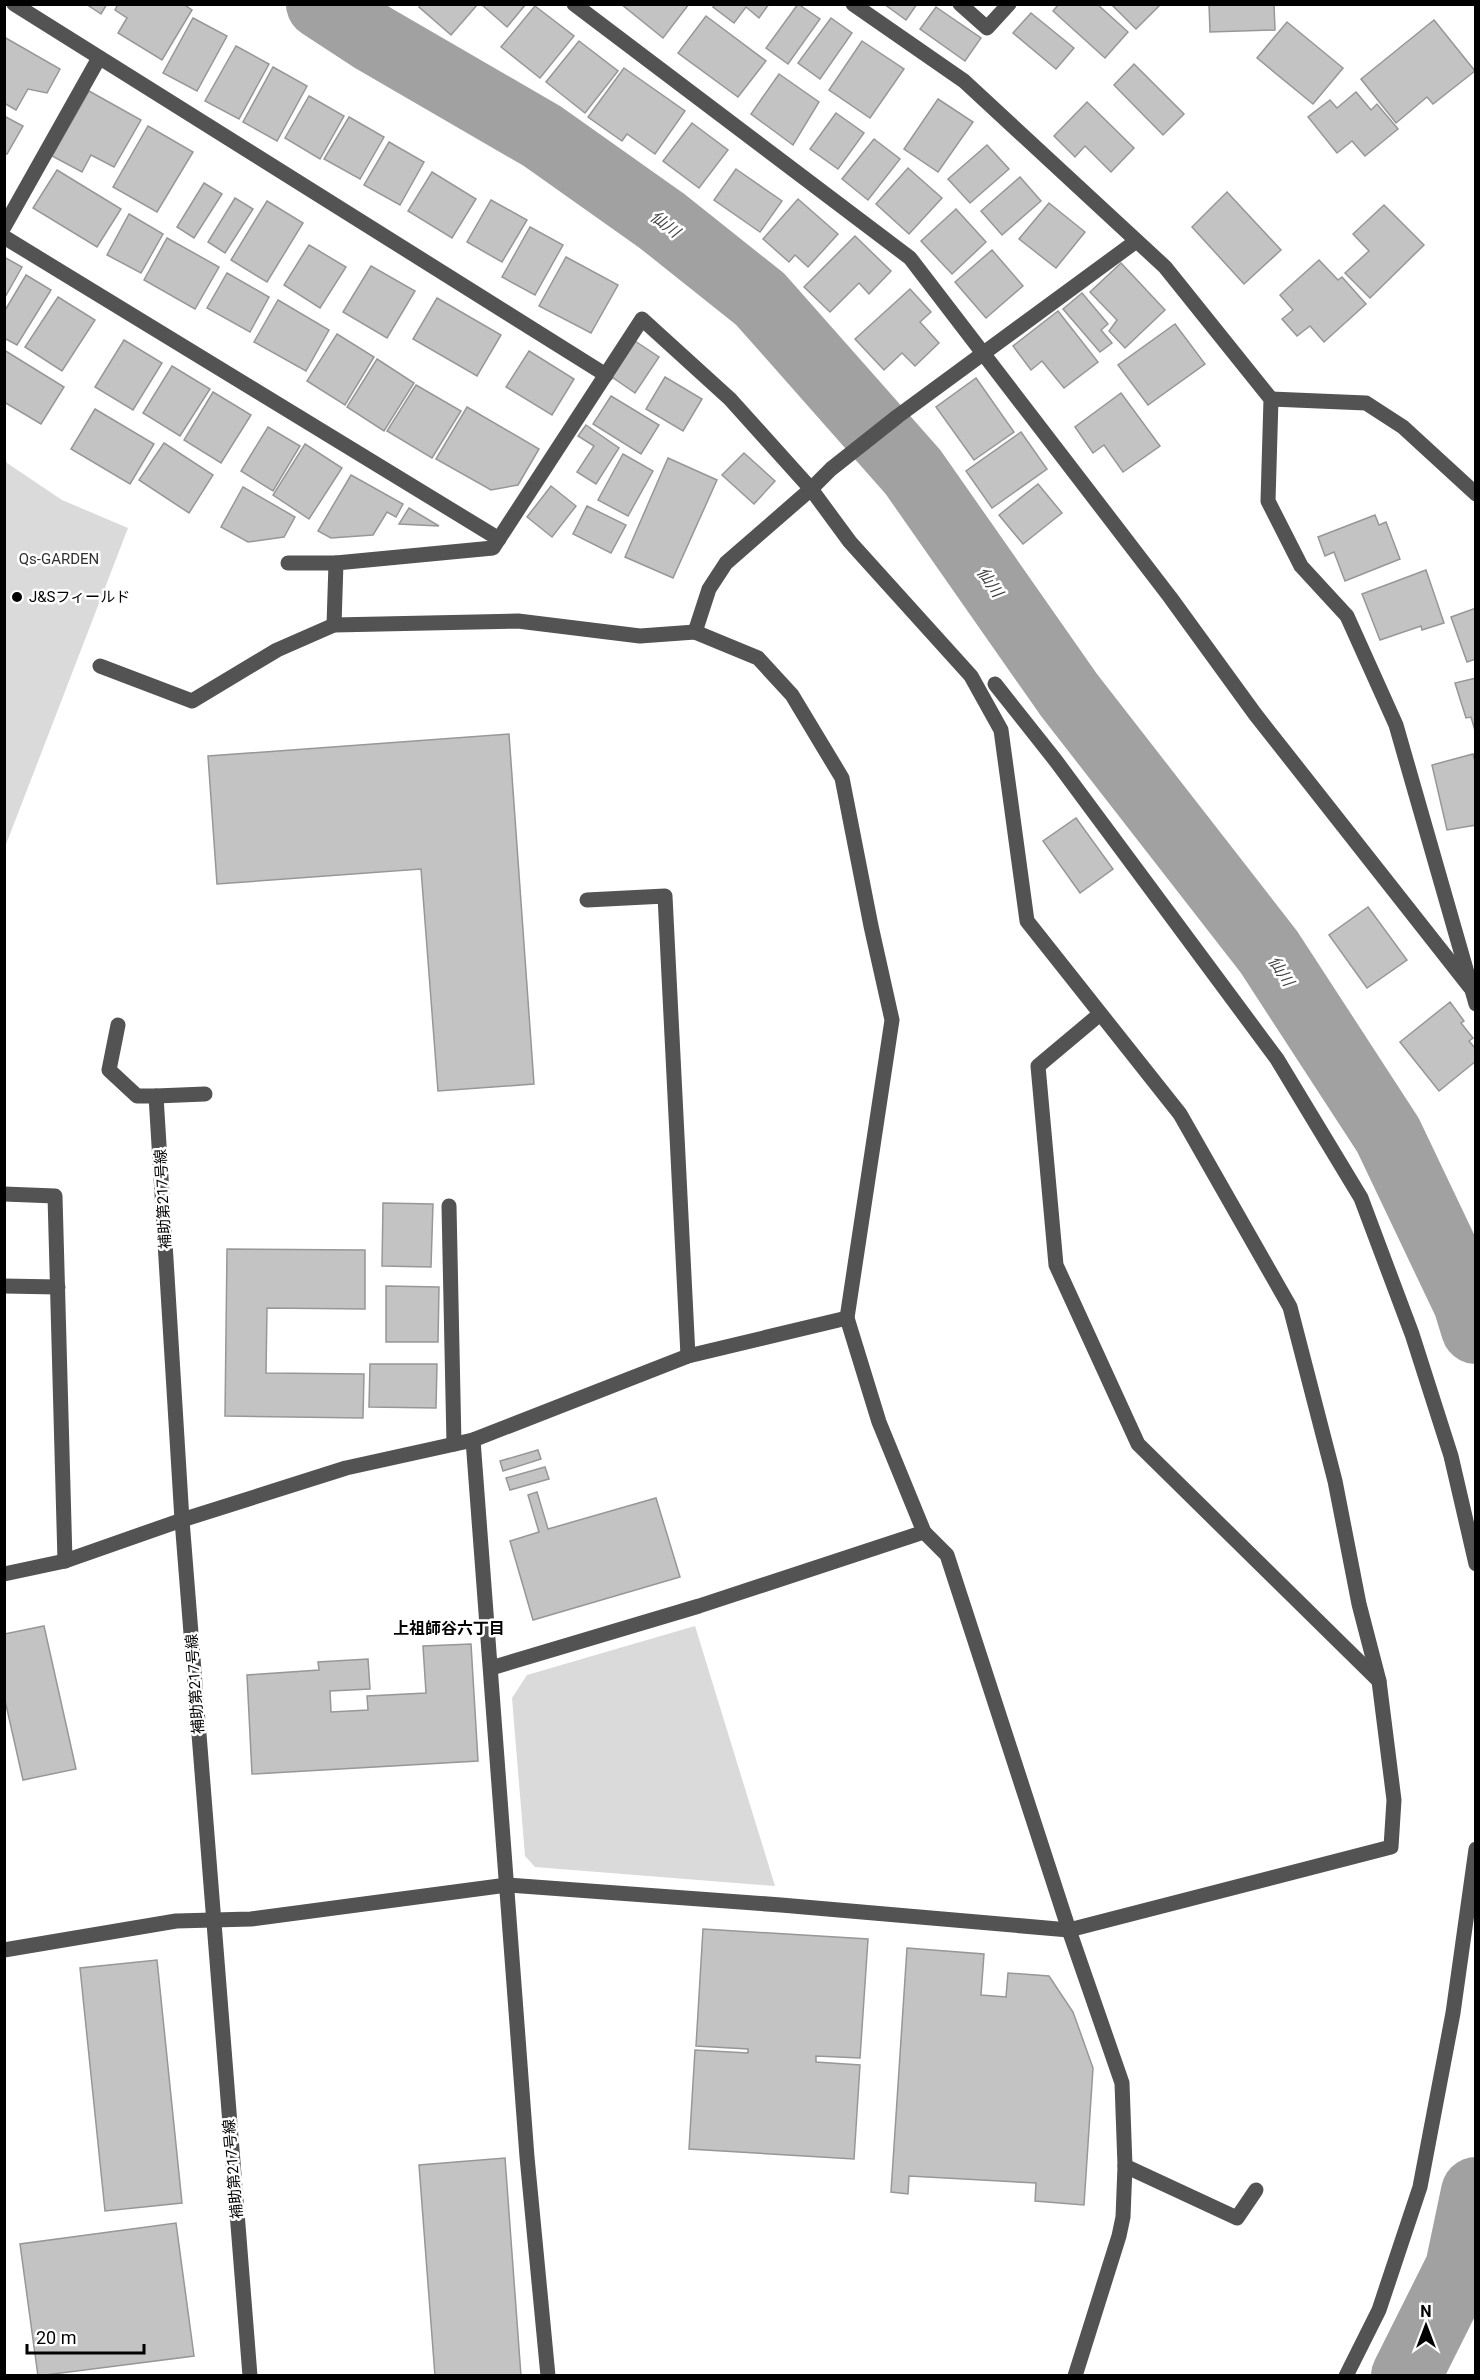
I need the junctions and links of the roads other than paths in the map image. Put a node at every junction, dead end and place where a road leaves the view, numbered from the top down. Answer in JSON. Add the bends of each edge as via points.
{"nodes":[{"id":1,"x":574,"y":4,"type":"edge"},
{"id":2,"x":853,"y":4,"type":"edge"},
{"id":3,"x":960,"y":4,"type":"edge"},
{"id":4,"x":1009,"y":4,"type":"edge"},
{"id":5,"x":20,"y":6,"type":"edge"},
{"id":6,"x":99,"y":58,"type":"junction"},
{"id":7,"x":4,"y":227,"type":"edge"},
{"id":8,"x":4,"y":237,"type":"edge"},
{"id":9,"x":1135,"y":242,"type":"junction"},
{"id":10,"x":983,"y":354,"type":"junction"},
{"id":11,"x":606,"y":375,"type":"junction"},
{"id":12,"x":1271,"y":399,"type":"junction"},
{"id":13,"x":811,"y":489,"type":"junction"},
{"id":14,"x":1476,"y":494,"type":"edge"},
{"id":15,"x":499,"y":539,"type":"junction"},
{"id":16,"x":336,"y":562,"type":"junction"},
{"id":17,"x":288,"y":563,"type":"dead end"},
{"id":18,"x":334,"y":625,"type":"junction"},
{"id":19,"x":696,"y":632,"type":"junction"},
{"id":20,"x":100,"y":666,"type":"dead end"},
{"id":21,"x":995,"y":684,"type":"dead end"},
{"id":22,"x":587,"y":900,"type":"dead end"},
{"id":23,"x":1470,"y":987,"type":"junction"},
{"id":24,"x":1476,"y":1004,"type":"edge"},
{"id":25,"x":1100,"y":1014,"type":"junction"},
{"id":26,"x":118,"y":1025,"type":"dead end"},
{"id":27,"x":205,"y":1094,"type":"dead end"},
{"id":28,"x":156,"y":1096,"type":"junction"},
{"id":29,"x":4,"y":1194,"type":"edge"},
{"id":30,"x":449,"y":1206,"type":"dead end"},
{"id":31,"x":4,"y":1286,"type":"edge"},
{"id":32,"x":58,"y":1287,"type":"junction"},
{"id":33,"x":847,"y":1318,"type":"junction"},
{"id":34,"x":688,"y":1356,"type":"junction"},
{"id":35,"x":473,"y":1440,"type":"junction"},
{"id":36,"x":454,"y":1444,"type":"junction"},
{"id":37,"x":182,"y":1520,"type":"junction"},
{"id":38,"x":924,"y":1532,"type":"junction"},
{"id":39,"x":65,"y":1561,"type":"junction"},
{"id":40,"x":1476,"y":1564,"type":"edge"},
{"id":41,"x":4,"y":1574,"type":"edge"},
{"id":42,"x":491,"y":1668,"type":"junction"},
{"id":43,"x":1379,"y":1681,"type":"junction"},
{"id":44,"x":1476,"y":1849,"type":"edge"},
{"id":45,"x":507,"y":1885,"type":"junction"},
{"id":46,"x":213,"y":1921,"type":"junction"},
{"id":47,"x":1069,"y":1930,"type":"junction"},
{"id":48,"x":4,"y":1950,"type":"edge"},
{"id":49,"x":1125,"y":2166,"type":"junction"},
{"id":50,"x":1256,"y":2190,"type":"dead end"},
{"id":51,"x":250,"y":2376,"type":"edge"},
{"id":52,"x":548,"y":2376,"type":"edge"},
{"id":53,"x":1075,"y":2376,"type":"edge"},
{"id":54,"x":1346,"y":2376,"type":"edge"}],
"edges":[{"from":1,"to":10,"type":"street","via":[[910,258]]},
{"from":2,"to":9,"type":"street","via":[[964,81]]},
{"from":3,"to":4,"type":"street","via":[[987,28]]},
{"from":5,"to":6,"type":"street"},
{"from":6,"to":7,"type":"street"},
{"from":6,"to":11,"type":"street"},
{"from":8,"to":15,"type":"street"},
{"from":9,"to":10,"type":"street"},
{"from":9,"to":12,"type":"street","via":[[1165,267]]},
{"from":10,"to":13,"type":"street","via":[[898,416]]},
{"from":10,"to":23,"type":"street","via":[[1255,714]]},
{"from":11,"to":13,"type":"street","via":[[642,319],[730,399]]},
{"from":11,"to":15,"type":"street"},
{"from":12,"to":14,"type":"street","via":[[1366,403],[1402,427]]},
{"from":12,"to":23,"type":"street","via":[[1268,501],[1301,566],[1347,616],[1396,725]]},
{"from":13,"to":19,"type":"street","via":[[726,563],[709,589]]},
{"from":13,"to":25,"type":"street","via":[[850,542],[971,676],[1001,730],[1027,921]]},
{"from":15,"to":16,"type":"street","via":[[493,548]]},
{"from":16,"to":17,"type":"street"},
{"from":16,"to":18,"type":"street"},
{"from":18,"to":19,"type":"street","via":[[518,621],[639,636]]},
{"from":18,"to":20,"type":"street","via":[[277,650],[192,701]]},
{"from":19,"to":33,"type":"street","via":[[758,658],[792,695],[842,778],[892,1020]]},
{"from":21,"to":40,"type":"street","via":[[1277,1059],[1361,1198],[1412,1334],[1451,1456]]},
{"from":22,"to":34,"type":"street","via":[[665,896]]},
{"from":23,"to":24,"type":"street"},
{"from":25,"to":43,"type":"street","via":[[1180,1114],[1290,1307],[1335,1481]]},
{"from":25,"to":43,"type":"street","via":[[1038,1066],[1056,1265],[1138,1444]]},
{"from":26,"to":28,"type":"street","via":[[109,1070],[137,1096]]},
{"from":27,"to":28,"type":"street"},
{"from":28,"to":37,"type":"street","name":"補助第217号線"},
{"from":29,"to":32,"type":"street","via":[[55,1196]]},
{"from":30,"to":36,"type":"street"},
{"from":31,"to":32,"type":"street"},
{"from":32,"to":39,"type":"street"},
{"from":33,"to":34,"type":"street"},
{"from":33,"to":38,"type":"street","via":[[879,1422]]},
{"from":34,"to":35,"type":"street"},
{"from":35,"to":36,"type":"street"},
{"from":35,"to":42,"type":"street"},
{"from":36,"to":37,"type":"street","via":[[346,1468]]},
{"from":37,"to":39,"type":"street"},
{"from":37,"to":46,"type":"street","name":"補助第217号線"},
{"from":38,"to":42,"type":"street","via":[[699,1606]]},
{"from":38,"to":47,"type":"street","via":[[947,1555]]},
{"from":39,"to":41,"type":"street"},
{"from":42,"to":45,"type":"street"},
{"from":43,"to":47,"type":"street","via":[[1394,1800],[1391,1847]]},
{"from":44,"to":54,"type":"street","via":[[1453,2013],[1420,2187],[1379,2310]]},
{"from":45,"to":46,"type":"street"},
{"from":45,"to":47,"type":"street"},
{"from":45,"to":52,"type":"street","via":[[526,2157]]},
{"from":46,"to":48,"type":"street","via":[[176,1921]]},
{"from":46,"to":51,"type":"street","name":"補助第217号線"},
{"from":47,"to":49,"type":"street","via":[[1122,2083]]},
{"from":49,"to":50,"type":"street","via":[[1237,2218]]},
{"from":49,"to":53,"type":"street","via":[[1119,2236]]}]}
